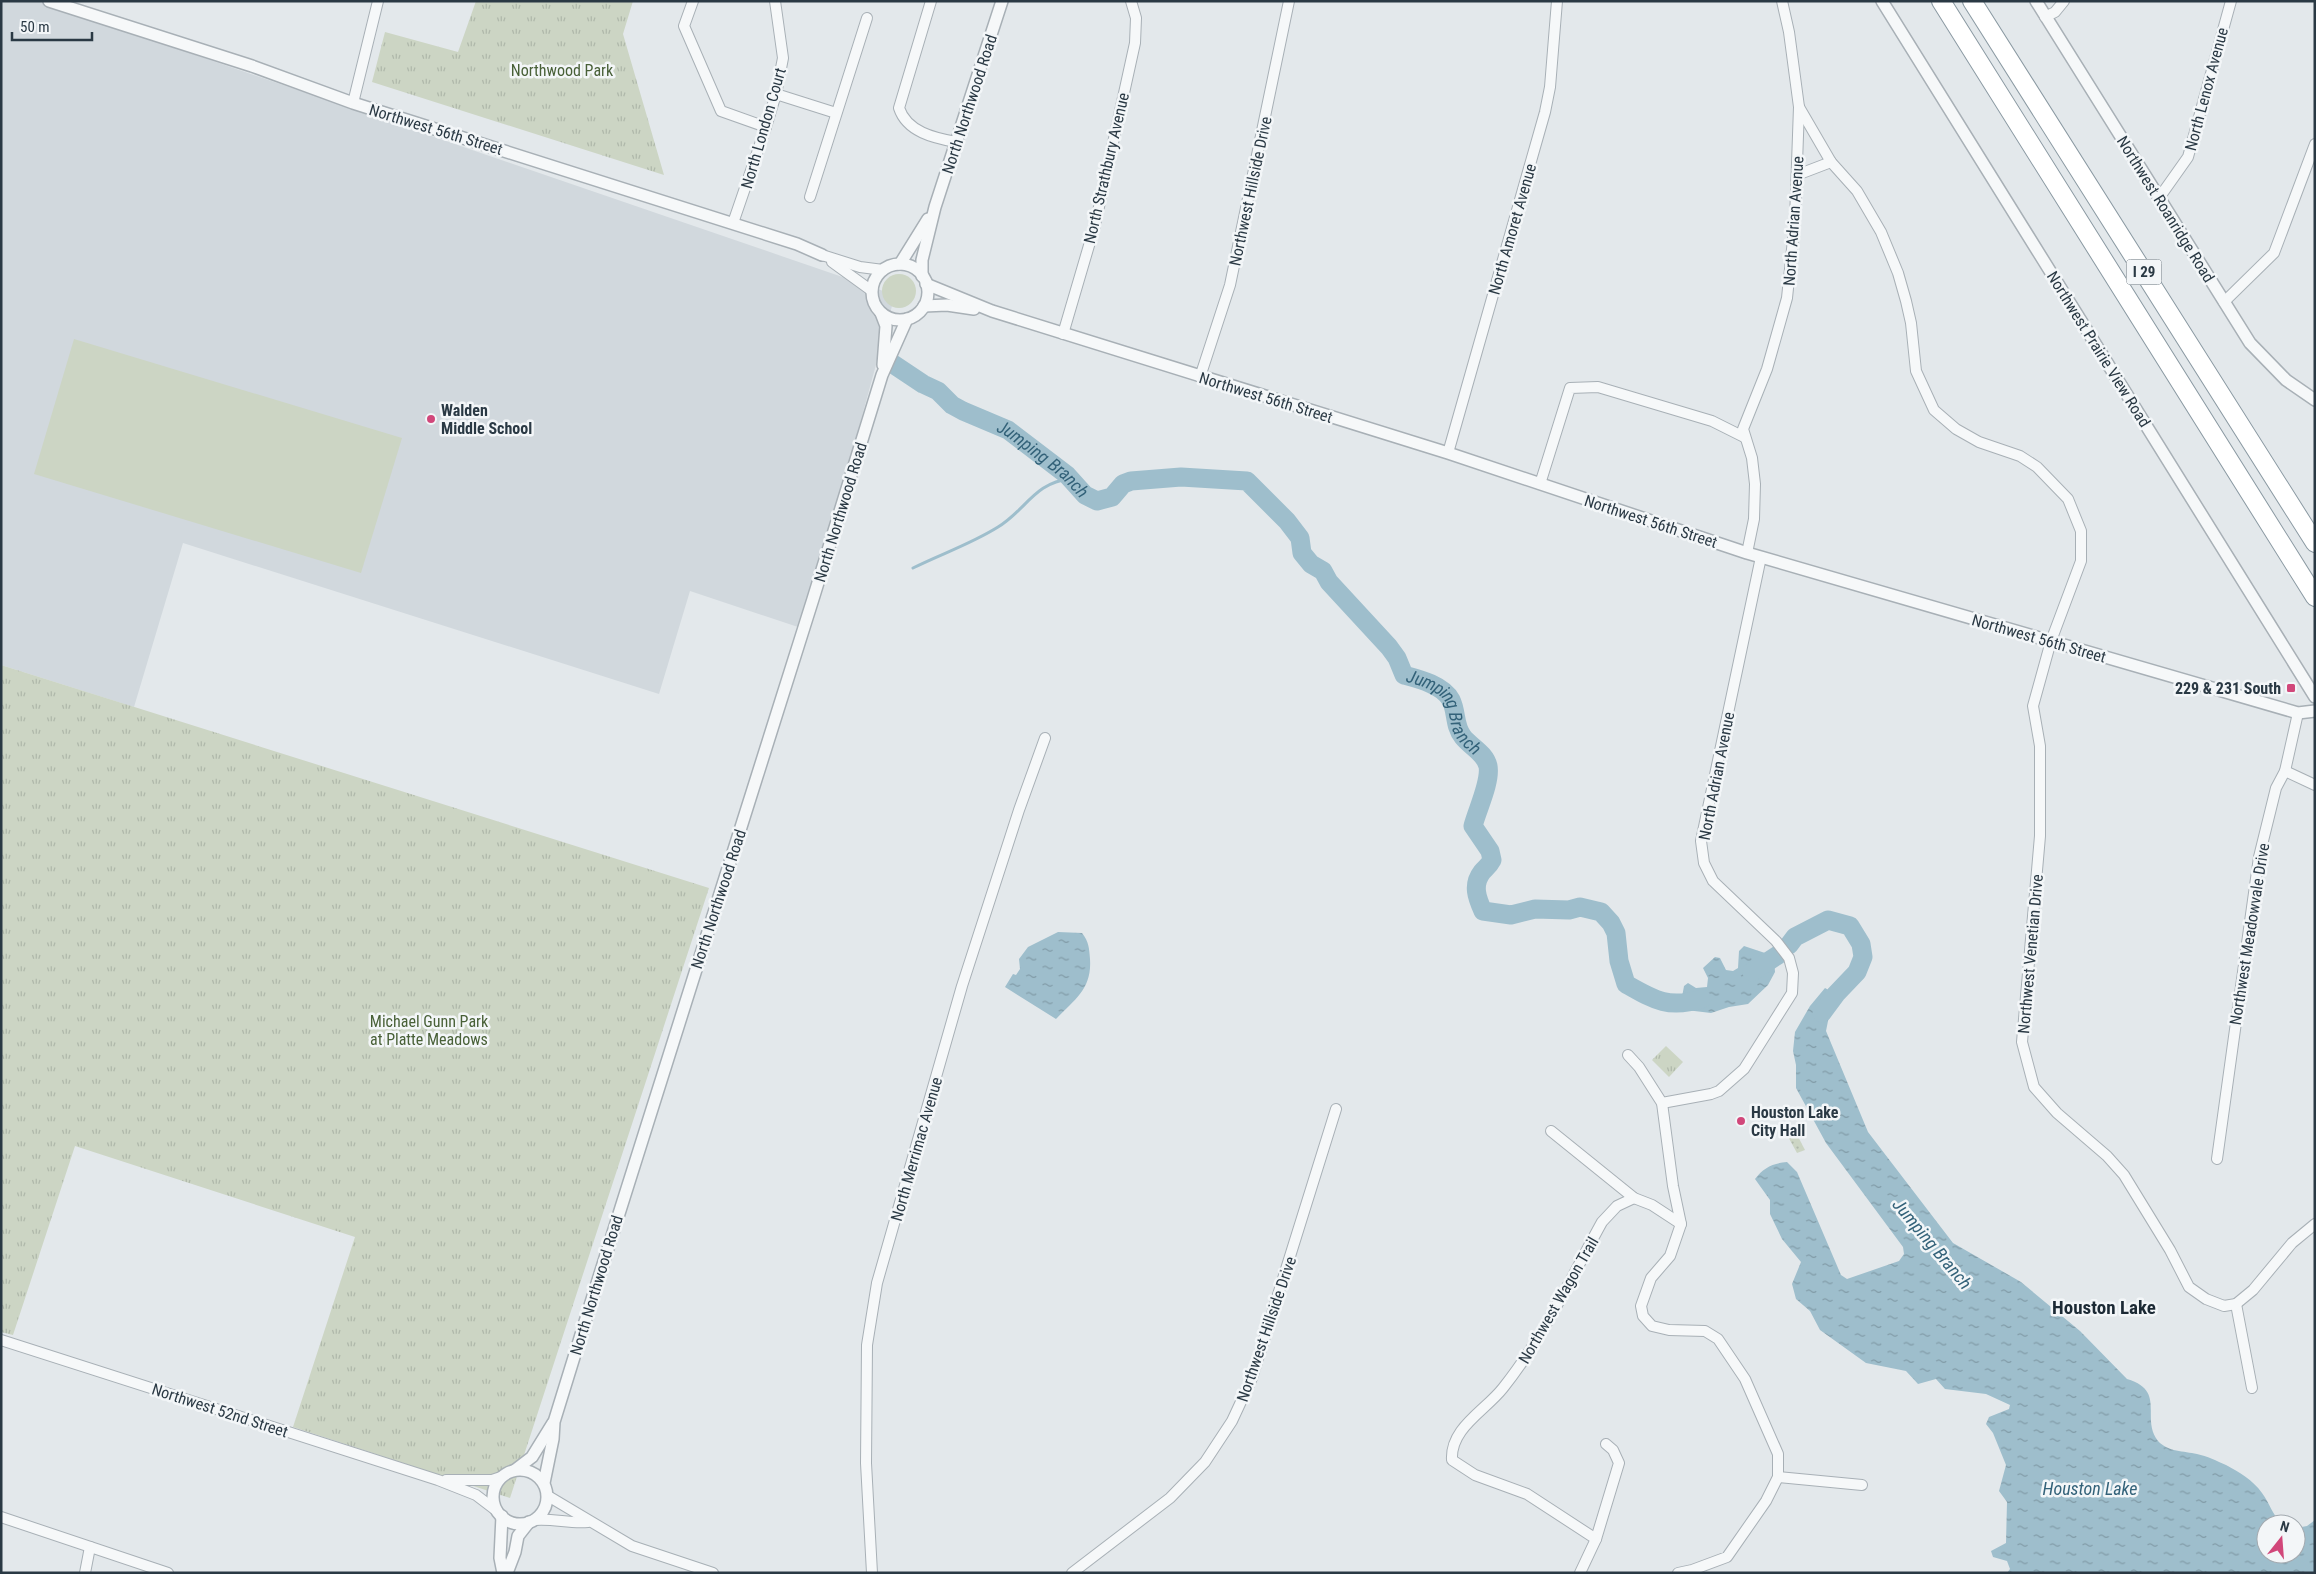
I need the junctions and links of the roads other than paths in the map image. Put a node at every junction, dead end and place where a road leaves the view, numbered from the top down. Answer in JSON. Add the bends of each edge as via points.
{"nodes":[{"id":1,"x":49,"y":1,"type":"edge"},
{"id":2,"x":378,"y":1,"type":"edge"},
{"id":3,"x":693,"y":1,"type":"edge"},
{"id":4,"x":775,"y":1,"type":"edge"},
{"id":5,"x":931,"y":1,"type":"edge"},
{"id":6,"x":1002,"y":1,"type":"edge"},
{"id":7,"x":1131,"y":1,"type":"edge"},
{"id":8,"x":1289,"y":1,"type":"edge"},
{"id":9,"x":1557,"y":1,"type":"edge"},
{"id":10,"x":1782,"y":1,"type":"edge"},
{"id":11,"x":1882,"y":1,"type":"edge"},
{"id":12,"x":1941,"y":1,"type":"edge"},
{"id":13,"x":1972,"y":1,"type":"edge"},
{"id":14,"x":2036,"y":1,"type":"edge"},
{"id":15,"x":2064,"y":1,"type":"edge"},
{"id":16,"x":2231,"y":1,"type":"edge"},
{"id":17,"x":2045,"y":17,"type":"junction"},
{"id":18,"x":867,"y":18,"type":"dead end"},
{"id":19,"x":776,"y":94,"type":"junction"},
{"id":20,"x":352,"y":103,"type":"junction"},
{"id":21,"x":1799,"y":107,"type":"junction"},
{"id":22,"x":836,"y":112,"type":"junction"},
{"id":23,"x":766,"y":127,"type":"junction"},
{"id":24,"x":956,"y":142,"type":"junction"},
{"id":25,"x":2315,"y":144,"type":"edge"},
{"id":26,"x":1831,"y":162,"type":"junction"},
{"id":27,"x":1797,"y":174,"type":"junction"},
{"id":28,"x":810,"y":197,"type":"dead end"},
{"id":29,"x":2159,"y":198,"type":"junction"},
{"id":30,"x":935,"y":207,"type":"junction"},
{"id":31,"x":733,"y":223,"type":"junction"},
{"id":32,"x":822,"y":256,"type":"junction"},
{"id":33,"x":900,"y":264,"type":"junction"},
{"id":34,"x":883,"y":270,"type":"junction"},
{"id":35,"x":924,"y":280,"type":"junction"},
{"id":36,"x":872,"y":291,"type":"junction"},
{"id":37,"x":2224,"y":302,"type":"junction"},
{"id":38,"x":924,"y":306,"type":"junction"},
{"id":39,"x":992,"y":311,"type":"junction"},
{"id":40,"x":881,"y":313,"type":"junction"},
{"id":41,"x":907,"y":319,"type":"junction"},
{"id":42,"x":1062,"y":334,"type":"junction"},
{"id":43,"x":882,"y":376,"type":"junction"},
{"id":44,"x":1200,"y":377,"type":"junction"},
{"id":45,"x":2315,"y":400,"type":"edge"},
{"id":46,"x":1744,"y":437,"type":"junction"},
{"id":47,"x":1448,"y":453,"type":"junction"},
{"id":48,"x":1540,"y":484,"type":"junction"},
{"id":49,"x":2315,"y":543,"type":"edge"},
{"id":50,"x":1747,"y":553,"type":"junction"},
{"id":51,"x":1761,"y":557,"type":"junction"},
{"id":52,"x":2315,"y":597,"type":"edge"},
{"id":53,"x":2052,"y":641,"type":"junction"},
{"id":54,"x":2315,"y":697,"type":"edge"},
{"id":55,"x":2315,"y":711,"type":"edge"},
{"id":56,"x":2298,"y":713,"type":"junction"},
{"id":57,"x":1045,"y":738,"type":"dead end"},
{"id":58,"x":2285,"y":771,"type":"junction"},
{"id":59,"x":2315,"y":786,"type":"edge"},
{"id":60,"x":1628,"y":1055,"type":"dead end"},
{"id":61,"x":1662,"y":1103,"type":"junction"},
{"id":62,"x":1336,"y":1109,"type":"dead end"},
{"id":63,"x":1551,"y":1131,"type":"dead end"},
{"id":64,"x":2217,"y":1159,"type":"dead end"},
{"id":65,"x":1634,"y":1198,"type":"junction"},
{"id":66,"x":1681,"y":1224,"type":"junction"},
{"id":67,"x":2315,"y":1224,"type":"edge"},
{"id":68,"x":2236,"y":1304,"type":"junction"},
{"id":69,"x":1,"y":1340,"type":"edge"},
{"id":70,"x":2252,"y":1388,"type":"dead end"},
{"id":71,"x":554,"y":1422,"type":"junction"},
{"id":72,"x":1606,"y":1444,"type":"dead end"},
{"id":73,"x":515,"y":1470,"type":"junction"},
{"id":74,"x":501,"y":1477,"type":"junction"},
{"id":75,"x":1778,"y":1477,"type":"junction"},
{"id":76,"x":438,"y":1480,"type":"junction"},
{"id":77,"x":544,"y":1484,"type":"junction"},
{"id":78,"x":1862,"y":1485,"type":"dead end"},
{"id":79,"x":548,"y":1496,"type":"junction"},
{"id":80,"x":499,"y":1514,"type":"junction"},
{"id":81,"x":1,"y":1517,"type":"edge"},
{"id":82,"x":532,"y":1521,"type":"junction"},
{"id":83,"x":588,"y":1522,"type":"junction"},
{"id":84,"x":1596,"y":1539,"type":"junction"},
{"id":85,"x":90,"y":1547,"type":"junction"},
{"id":86,"x":85,"y":1573,"type":"edge"},
{"id":87,"x":168,"y":1573,"type":"edge"},
{"id":88,"x":503,"y":1573,"type":"edge"},
{"id":89,"x":507,"y":1573,"type":"edge"},
{"id":90,"x":713,"y":1573,"type":"edge"},
{"id":91,"x":872,"y":1573,"type":"edge"},
{"id":92,"x":1072,"y":1573,"type":"edge"},
{"id":93,"x":1580,"y":1573,"type":"edge"},
{"id":94,"x":1678,"y":1573,"type":"edge"}],
"edges":[{"from":1,"to":20,"type":"street","name":"Northwest 56th Street","via":[[252,66]]},
{"from":2,"to":20,"type":"street"},
{"from":3,"to":23,"type":"street","via":[[684,26],[721,111]]},
{"from":4,"to":19,"type":"street","name":"North London Court","via":[[783,58]]},
{"from":5,"to":24,"type":"street","via":[[899,108],[907,123],[917,130]]},
{"from":6,"to":24,"type":"street","name":"North Northwood Road"},
{"from":7,"to":42,"type":"street","name":"North Strathbury Avenue","via":[[1136,18],[1135,43],[1096,225]]},
{"from":8,"to":44,"type":"street","name":"Northwest Hillside Drive","via":[[1230,285]]},
{"from":9,"to":47,"type":"street","name":"North Amoret Avenue","via":[[1545,112]]},
{"from":10,"to":21,"type":"street","name":"North Adrian Avenue"},
{"from":11,"to":54,"type":"street","name":"Northwest Prairie View Road"},
{"from":12,"to":52,"type":"highway","number":"I 29"},
{"from":13,"to":49,"type":"highway","number":"I 29"},
{"from":14,"to":17,"type":"street","name":"Northwest Roanridge Road"},
{"from":15,"to":17,"type":"street","via":[[2055,12]]},
{"from":16,"to":29,"type":"street","name":"North Lenox Avenue","via":[[2188,157]]},
{"from":17,"to":29,"type":"street","name":"Northwest Roanridge Road"},
{"from":18,"to":22,"type":"street"},
{"from":19,"to":22,"type":"street"},
{"from":19,"to":23,"type":"street","name":"North London Court"},
{"from":20,"to":31,"type":"street","name":"Northwest 56th Street"},
{"from":21,"to":26,"type":"street"},
{"from":21,"to":27,"type":"street","name":"North Adrian Avenue"},
{"from":22,"to":28,"type":"street"},
{"from":23,"to":31,"type":"street","name":"North London Court"},
{"from":24,"to":30,"type":"street","name":"North Northwood Road"},
{"from":25,"to":37,"type":"street","via":[[2274,253]]},
{"from":26,"to":27,"type":"street"},
{"from":26,"to":53,"type":"street","via":[[1865,204],[1891,255],[1911,323],[1916,370],[1934,410],[1956,429],[1980,442],[2030,461],[2062,491],[2077,517],[2081,531],[2081,561]]},
{"from":27,"to":46,"type":"street","name":"North Adrian Avenue","via":[[1788,298],[1745,422]]},
{"from":29,"to":37,"type":"street","name":"Northwest Roanridge Road"},
{"from":30,"to":33,"type":"street","name":"North Northwood Road"},
{"from":30,"to":35,"type":"street","name":"North Northwood Road","via":[[922,260]]},
{"from":31,"to":32,"type":"street","name":"Northwest 56th Street","via":[[798,244]]},
{"from":32,"to":34,"type":"street","name":"Northwest 56th Street"},
{"from":32,"to":36,"type":"street","name":"Northwest 56th Street"},
{"from":33,"to":34,"type":"street"},
{"from":33,"to":35,"type":"street","via":[[916,270]]},
{"from":34,"to":36,"type":"street","via":[[877,276]]},
{"from":35,"to":38,"type":"street","via":[[928,291]]},
{"from":35,"to":39,"type":"street","name":"Northwest 56th Street"},
{"from":36,"to":40,"type":"street"},
{"from":37,"to":45,"type":"street","name":"Northwest Roanridge Road","via":[[2250,343],[2269,365]]},
{"from":38,"to":39,"type":"street","name":"Northwest 56th Street","via":[[947,305]]},
{"from":38,"to":41,"type":"street"},
{"from":39,"to":42,"type":"street","name":"Northwest 56th Street"},
{"from":40,"to":41,"type":"street","via":[[898,320]]},
{"from":40,"to":43,"type":"street","name":"North Northwood Road","via":[[886,326]]},
{"from":41,"to":43,"type":"street","name":"North Northwood Road"},
{"from":42,"to":44,"type":"street","name":"Northwest 56th Street"},
{"from":43,"to":71,"type":"street","name":"North Northwood Road"},
{"from":44,"to":47,"type":"street","name":"Northwest 56th Street"},
{"from":46,"to":48,"type":"street","via":[[1712,421],[1598,387],[1570,388]]},
{"from":46,"to":50,"type":"street","via":[[1752,458],[1755,484],[1754,519]]},
{"from":47,"to":48,"type":"street","name":"Northwest 56th Street"},
{"from":48,"to":50,"type":"street","name":"Northwest 56th Street"},
{"from":50,"to":51,"type":"street","name":"Northwest 56th Street"},
{"from":51,"to":53,"type":"street","name":"Northwest 56th Street"},
{"from":51,"to":61,"type":"street","name":"North Adrian Avenue","via":[[1701,842],[1704,863],[1713,881],[1776,940],[1789,958],[1793,972],[1792,993],[1744,1069],[1711,1094]]},
{"from":53,"to":56,"type":"street","name":"Northwest 56th Street"},
{"from":53,"to":68,"type":"street","name":"Northwest Venetian Drive","via":[[2033,706],[2040,746],[2040,836],[2022,1042],[2034,1087],[2056,1113],[2107,1156],[2124,1175],[2189,1287],[2224,1306]]},
{"from":55,"to":56,"type":"street","name":"Northwest 56th Street"},
{"from":56,"to":58,"type":"street","name":"Northwest Meadowvale Drive"},
{"from":57,"to":91,"type":"street","name":"North Merrimac Avenue","via":[[962,986],[878,1283],[867,1345],[866,1463]]},
{"from":58,"to":59,"type":"street"},
{"from":58,"to":64,"type":"street","name":"Northwest Meadowvale Drive","via":[[2276,788],[2259,858]]},
{"from":60,"to":61,"type":"street"},
{"from":61,"to":66,"type":"street"},
{"from":62,"to":92,"type":"street","name":"Northwest Hillside Drive","via":[[1252,1378],[1232,1421],[1205,1462],[1170,1498]]},
{"from":63,"to":65,"type":"street"},
{"from":65,"to":66,"type":"street","via":[[1652,1204]]},
{"from":65,"to":84,"type":"street","name":"Northwest Wagon Trail","via":[[1618,1206],[1602,1222],[1528,1356],[1501,1391],[1462,1429],[1451,1447],[1452,1460],[1475,1475],[1527,1494]]},
{"from":66,"to":75,"type":"street","via":[[1670,1256],[1651,1278],[1641,1306],[1643,1316],[1652,1326],[1705,1331],[1718,1339],[1745,1379],[1778,1454]]},
{"from":67,"to":68,"type":"street"},
{"from":68,"to":70,"type":"street"},
{"from":69,"to":76,"type":"street","name":"Northwest 52nd Street"},
{"from":71,"to":73,"type":"street","name":"North Northwood Road","via":[[532,1457]]},
{"from":71,"to":77,"type":"street","name":"North Northwood Road"},
{"from":72,"to":84,"type":"street","via":[[1619,1463]]},
{"from":73,"to":74,"type":"street"},
{"from":73,"to":77,"type":"street","via":[[531,1472]]},
{"from":74,"to":76,"type":"street","name":"Northwest 52nd Street","via":[[492,1480]]},
{"from":74,"to":80,"type":"street","via":[[494,1490],[494,1504]]},
{"from":75,"to":78,"type":"street"},
{"from":75,"to":94,"type":"street","via":[[1766,1501],[1727,1557]]},
{"from":76,"to":80,"type":"street","name":"Northwest 52nd Street","via":[[476,1495]]},
{"from":77,"to":79,"type":"street"},
{"from":79,"to":82,"type":"street","via":[[544,1510]]},
{"from":79,"to":83,"type":"street"},
{"from":80,"to":82,"type":"street","via":[[516,1524]]},
{"from":80,"to":88,"type":"street"},
{"from":81,"to":85,"type":"street"},
{"from":82,"to":83,"type":"street"},
{"from":82,"to":89,"type":"street","via":[[518,1536]]},
{"from":83,"to":90,"type":"street","via":[[632,1546]]},
{"from":84,"to":93,"type":"street"},
{"from":85,"to":86,"type":"street"},
{"from":85,"to":87,"type":"street"}]}
